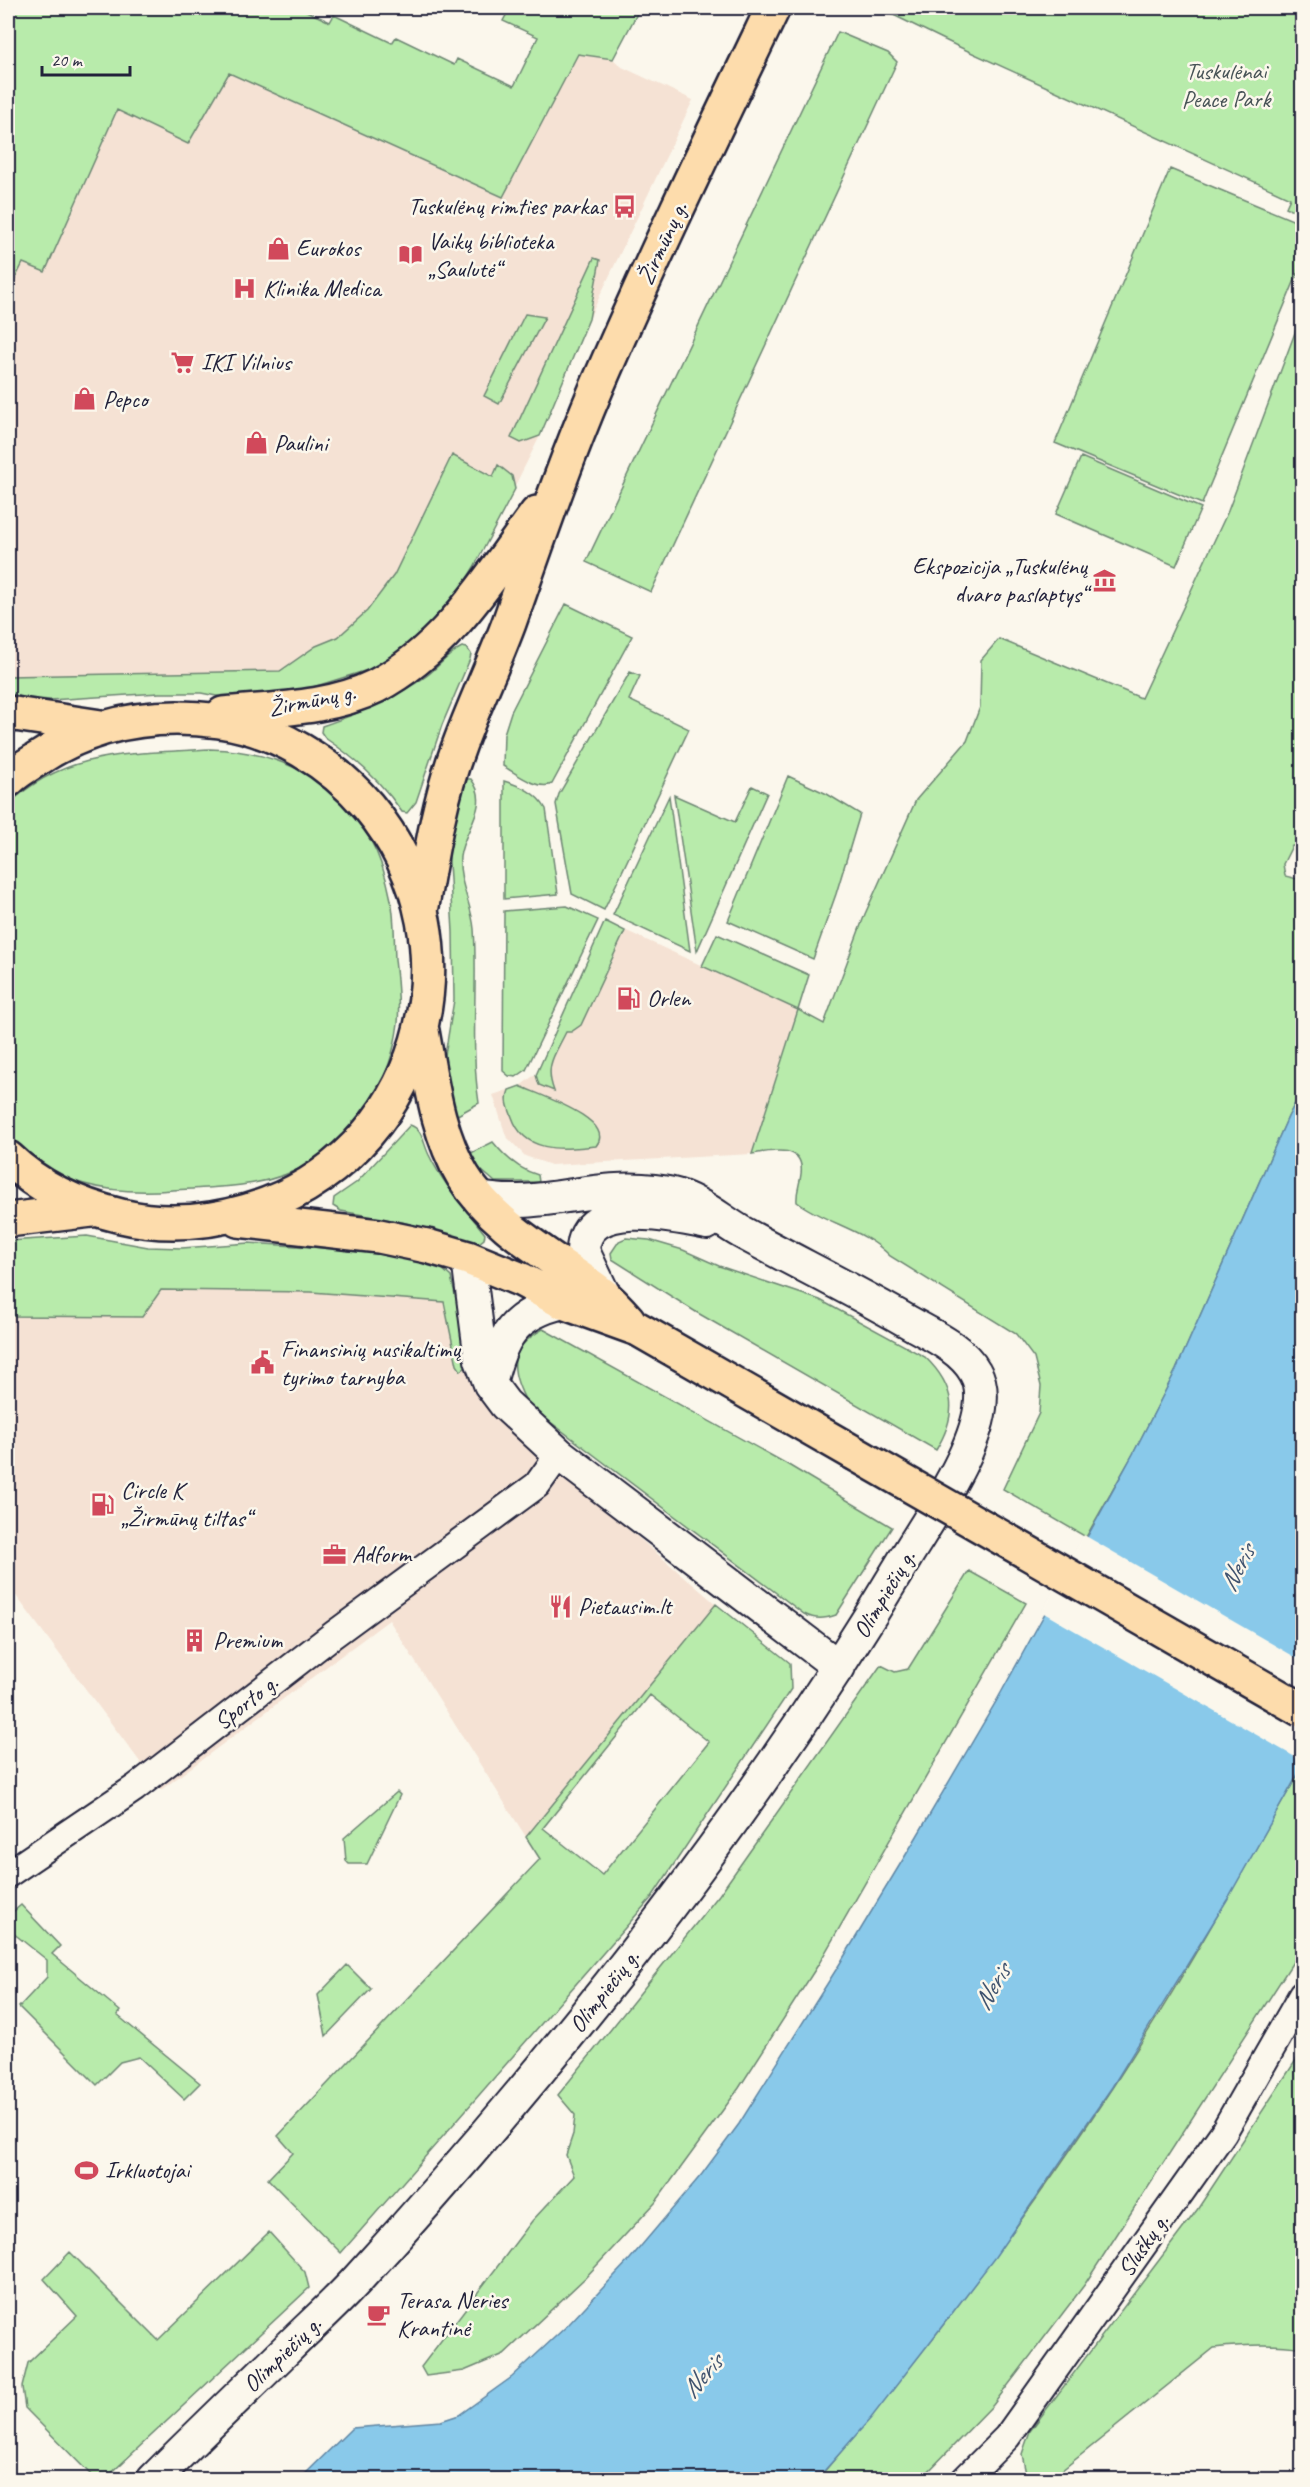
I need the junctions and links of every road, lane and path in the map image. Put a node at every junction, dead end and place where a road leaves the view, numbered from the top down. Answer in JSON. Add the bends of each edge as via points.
{"nodes":[{"id":1,"x":773,"y":8,"type":"edge"},
{"id":2,"x":559,"y":482,"type":"junction"},
{"id":3,"x":8,"y":714,"type":"edge"},
{"id":4,"x":188,"y":717,"type":"junction"},
{"id":5,"x":103,"y":727,"type":"junction"},
{"id":6,"x":8,"y":780,"type":"edge"},
{"id":7,"x":422,"y":909,"type":"junction"},
{"id":8,"x":422,"y":1030,"type":"junction"},
{"id":9,"x":8,"y":1158,"type":"edge"},
{"id":10,"x":479,"y":1198,"type":"junction"},
{"id":11,"x":94,"y":1209,"type":"junction"},
{"id":12,"x":224,"y":1218,"type":"junction"},
{"id":13,"x":8,"y":1220,"type":"edge"},
{"id":14,"x":735,"y":1228,"type":"junction"},
{"id":15,"x":468,"y":1258,"type":"junction"},
{"id":16,"x":604,"y":1295,"type":"junction"},
{"id":17,"x":563,"y":1302,"type":"junction"},
{"id":18,"x":638,"y":1329,"type":"junction"},
{"id":19,"x":490,"y":1384,"type":"junction"},
{"id":20,"x":559,"y":1454,"type":"junction"},
{"id":21,"x":839,"y":1667,"type":"junction"},
{"id":22,"x":1302,"y":1710,"type":"edge"},
{"id":23,"x":8,"y":1874,"type":"edge"},
{"id":24,"x":1302,"y":1995,"type":"edge"},
{"id":25,"x":153,"y":2480,"type":"edge"},
{"id":26,"x":964,"y":2480,"type":"edge"}],
"edges":[{"from":1,"to":2,"type":"main road","name":"Žirmūnų g.","via":[[641,289]]},
{"from":2,"to":4,"type":"main road","name":"Žirmūnų g.","via":[[459,620],[423,655],[375,686],[299,707]]},
{"from":2,"to":7,"type":"main road","name":"Žirmūnų g.","via":[[452,767]]},
{"from":3,"to":5,"type":"main road"},
{"from":4,"to":5,"type":"main road","via":[[145,718]]},
{"from":4,"to":7,"type":"main road","via":[[234,723],[278,738],[318,760],[354,790],[384,825],[406,865]]},
{"from":5,"to":6,"type":"main road","via":[[56,746]]},
{"from":7,"to":8,"type":"main road","via":[[428,949],[428,990]]},
{"from":8,"to":10,"type":"main road","via":[[442,1127],[462,1176]]},
{"from":8,"to":12,"type":"main road","via":[[406,1075],[382,1116],[350,1153],[313,1182],[278,1200]]},
{"from":9,"to":11,"type":"main road","via":[[54,1192]]},
{"from":10,"to":14,"type":"street","via":[[503,1203],[604,1191],[656,1191],[682,1197]]},
{"from":10,"to":16,"type":"main road","via":[[514,1231]]},
{"from":11,"to":12,"type":"main road","via":[[137,1220],[180,1223]]},
{"from":11,"to":13,"type":"main road"},
{"from":12,"to":15,"type":"main road","via":[[378,1236]]},
{"from":14,"to":16,"type":"street","via":[[651,1214],[606,1218],[589,1230],[583,1243],[585,1258]]},
{"from":14,"to":21,"type":"street","name":"Olimpiečių g.","via":[[945,1343],[974,1368],[980,1382],[980,1414],[964,1460]]},
{"from":15,"to":17,"type":"main road"},
{"from":15,"to":19,"type":"street","via":[[481,1360]]},
{"from":16,"to":18,"type":"main road"},
{"from":17,"to":18,"type":"main road"},
{"from":17,"to":19,"type":"street","via":[[526,1315],[506,1337]]},
{"from":18,"to":22,"type":"main road","bridge":true},
{"from":19,"to":20,"type":"street","via":[[504,1404]]},
{"from":20,"to":21,"type":"street"},
{"from":20,"to":23,"type":"street","name":"Sporto g.","via":[[537,1485],[333,1635],[135,1788]]},
{"from":21,"to":25,"type":"street","name":"Olimpiečių g.","via":[[732,1822],[531,2083],[353,2285]]},
{"from":24,"to":26,"type":"street","name":"Sluškų g.","via":[[1223,2133],[1007,2437]]}]}
